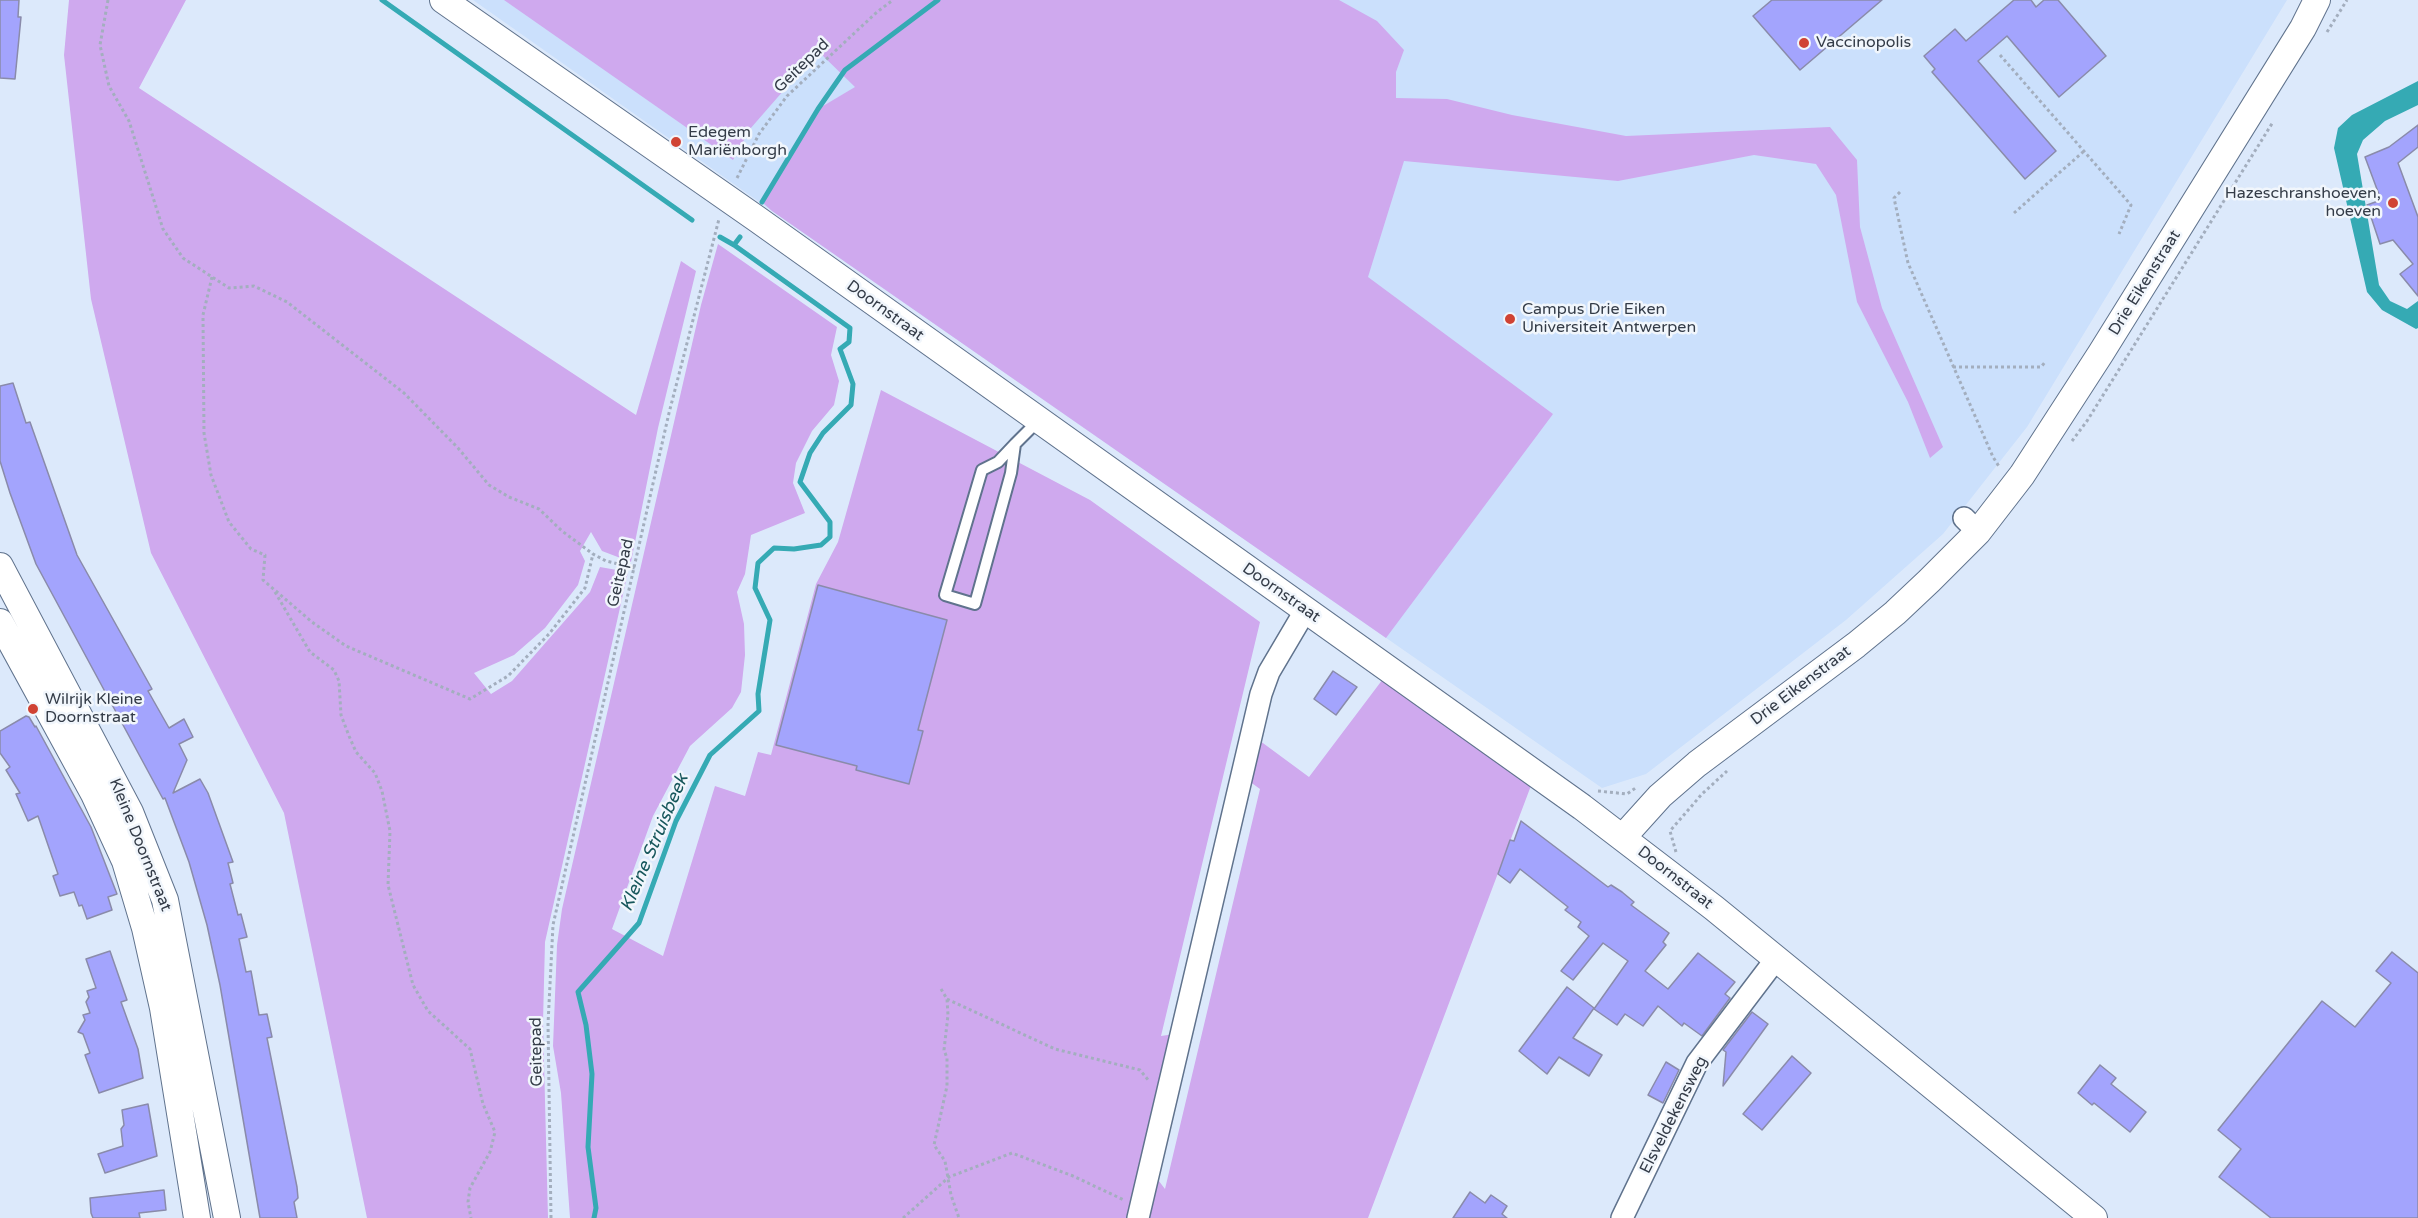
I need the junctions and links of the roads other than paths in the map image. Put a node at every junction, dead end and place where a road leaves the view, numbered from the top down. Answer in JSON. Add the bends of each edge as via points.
{"nodes":[{"id":1,"x":443,"y":0,"type":"edge"},
{"id":2,"x":2317,"y":0,"type":"edge"},
{"id":3,"x":2327,"y":0,"type":"edge"},
{"id":4,"x":2303,"y":28,"type":"junction"},
{"id":5,"x":1038,"y":420,"type":"junction"},
{"id":6,"x":1015,"y":444,"type":"junction"},
{"id":7,"x":0,"y":566,"type":"edge"},
{"id":8,"x":1305,"y":610,"type":"junction"},
{"id":9,"x":0,"y":622,"type":"edge"},
{"id":10,"x":61,"y":708,"type":"junction"},
{"id":11,"x":1623,"y":837,"type":"junction"},
{"id":12,"x":1776,"y":959,"type":"junction"},
{"id":13,"x":1139,"y":1213,"type":"edge"},
{"id":14,"x":197,"y":1218,"type":"edge"},
{"id":15,"x":227,"y":1218,"type":"edge"},
{"id":16,"x":1622,"y":1218,"type":"edge"},
{"id":17,"x":2094,"y":1218,"type":"edge"}],
"edges":[{"from":1,"to":5,"type":"street","name":"Doornstraat"},
{"from":2,"to":4,"type":"street","name":"Drie Eikenstraat"},
{"from":3,"to":4,"type":"street","name":"Drie Eikenstraat"},
{"from":4,"to":11,"type":"street","name":"Drie Eikenstraat","via":[[2206,188],[2022,474],[1971,525],[1895,613],[1697,764],[1660,796]]},
{"from":5,"to":6,"type":"lane"},
{"from":5,"to":8,"type":"street","name":"Doornstraat"},
{"from":6,"to":6,"type":"lane","via":[[998,462],[982,470],[945,595],[975,604]]},
{"from":7,"to":10,"type":"street","name":"Kleine Doornstraat"},
{"from":8,"to":11,"type":"street","name":"Doornstraat"},
{"from":8,"to":13,"type":"street","via":[[1269,672],[1261,694]]},
{"from":9,"to":10,"type":"street","name":"Kleine Doornstraat"},
{"from":10,"to":14,"type":"street","name":"Kleine Doornstraat","via":[[121,852],[142,917],[163,1008]]},
{"from":10,"to":15,"type":"street","name":"Kleine Doornstraat","via":[[130,812],[165,900]]},
{"from":11,"to":12,"type":"street","name":"Doornstraat"},
{"from":12,"to":16,"type":"street","name":"Elsveldekensweg","via":[[1697,1063]]},
{"from":12,"to":17,"type":"street","name":"Doornstraat"}]}
